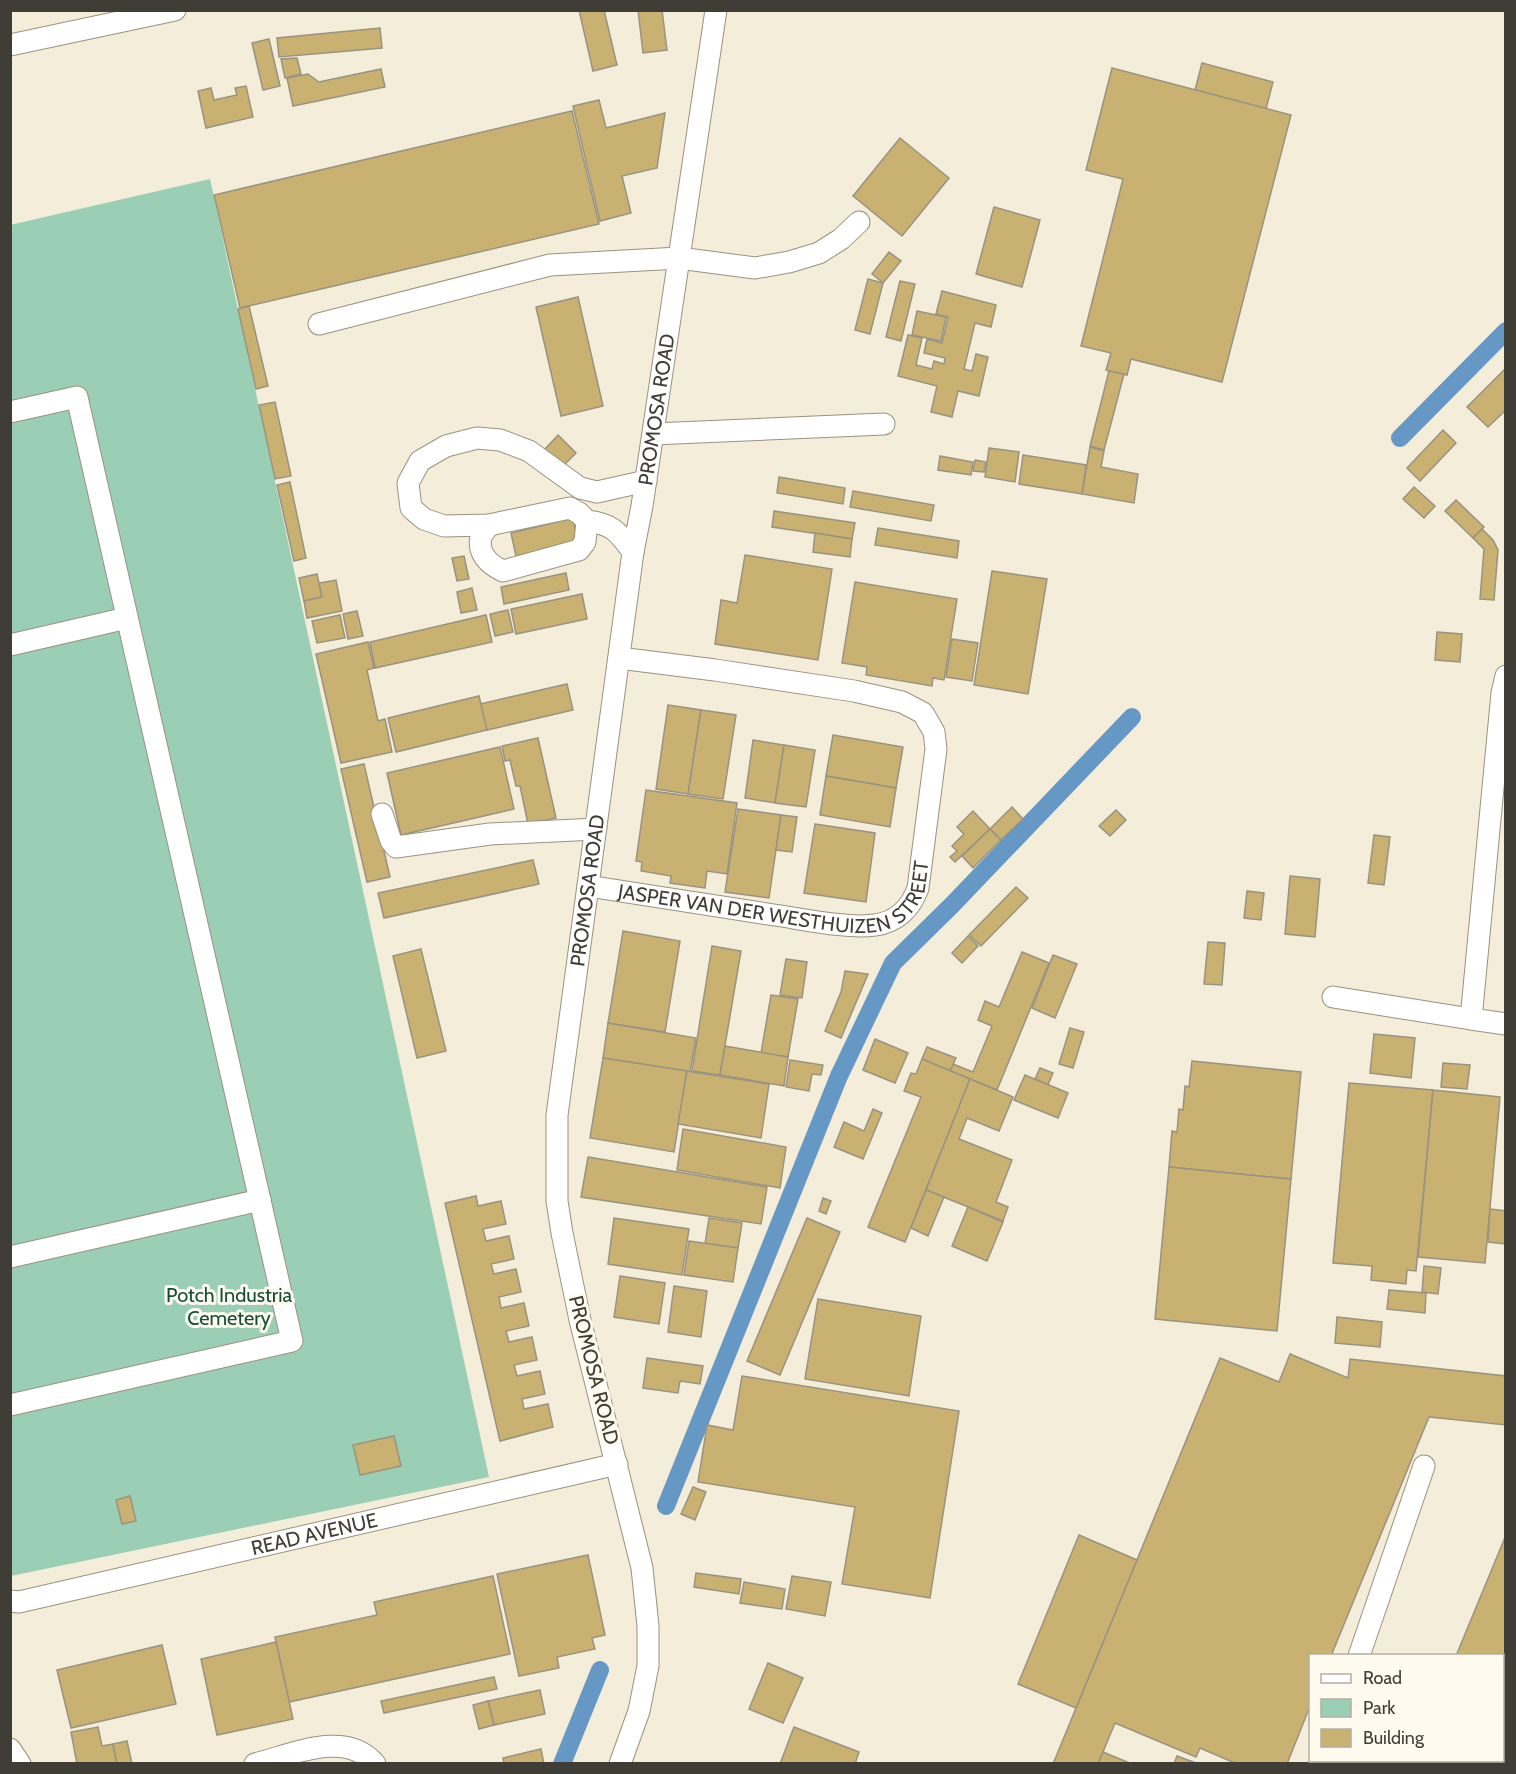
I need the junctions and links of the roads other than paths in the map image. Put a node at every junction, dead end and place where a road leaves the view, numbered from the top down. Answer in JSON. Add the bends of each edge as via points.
{"nodes":[{"id":1,"x":716,"y":10,"type":"edge"},
{"id":2,"x":169,"y":11,"type":"edge"},
{"id":3,"x":10,"y":45,"type":"edge"},
{"id":4,"x":859,"y":222,"type":"dead end"},
{"id":5,"x":679,"y":258,"type":"junction"},
{"id":6,"x":319,"y":324,"type":"dead end"},
{"id":7,"x":10,"y":412,"type":"edge"},
{"id":8,"x":884,"y":424,"type":"dead end"},
{"id":9,"x":653,"y":435,"type":"junction"},
{"id":10,"x":646,"y":481,"type":"junction"},
{"id":11,"x":587,"y":521,"type":"junction"},
{"id":12,"x":489,"y":525,"type":"junction"},
{"id":13,"x":633,"y":552,"type":"junction"},
{"id":14,"x":127,"y":618,"type":"junction"},
{"id":15,"x":10,"y":645,"type":"edge"},
{"id":16,"x":619,"y":658,"type":"junction"},
{"id":17,"x":1506,"y":675,"type":"edge"},
{"id":18,"x":382,"y":814,"type":"dead end"},
{"id":19,"x":596,"y":829,"type":"junction"},
{"id":20,"x":588,"y":886,"type":"junction"},
{"id":21,"x":1333,"y":997,"type":"dead end"},
{"id":22,"x":1471,"y":1019,"type":"junction"},
{"id":23,"x":1506,"y":1024,"type":"edge"},
{"id":24,"x":260,"y":1200,"type":"junction"},
{"id":25,"x":10,"y":1257,"type":"edge"},
{"id":26,"x":10,"y":1405,"type":"edge"},
{"id":27,"x":617,"y":1464,"type":"junction"},
{"id":28,"x":1424,"y":1466,"type":"dead end"},
{"id":29,"x":10,"y":1602,"type":"edge"},
{"id":30,"x":1360,"y":1654,"type":"edge"},
{"id":31,"x":10,"y":1749,"type":"edge"},
{"id":32,"x":20,"y":1764,"type":"edge"},
{"id":33,"x":255,"y":1764,"type":"edge"},
{"id":34,"x":375,"y":1764,"type":"edge"},
{"id":35,"x":620,"y":1764,"type":"edge"}],
"edges":[{"from":1,"to":5,"type":"street","name":"PROMOSA ROAD"},
{"from":2,"to":3,"type":"street"},
{"from":4,"to":5,"type":"street","via":[[819,253],[789,262],[755,268]]},
{"from":5,"to":6,"type":"street","via":[[550,265]]},
{"from":5,"to":9,"type":"street","name":"PROMOSA ROAD"},
{"from":7,"to":14,"type":"street","via":[[76,397]]},
{"from":8,"to":9,"type":"street"},
{"from":9,"to":10,"type":"street","name":"PROMOSA ROAD"},
{"from":10,"to":12,"type":"street","via":[[597,492],[580,488],[529,451],[500,440],[477,438],[446,446],[420,461],[408,483],[411,508],[423,519],[444,526]]},
{"from":10,"to":13,"type":"street","name":"PROMOSA ROAD"},
{"from":11,"to":12,"type":"street","via":[[570,508]]},
{"from":11,"to":12,"type":"street","via":[[585,542],[579,550],[503,571],[491,566],[482,554],[481,537]]},
{"from":11,"to":13,"type":"street","via":[[613,528]]},
{"from":13,"to":16,"type":"street","name":"PROMOSA ROAD"},
{"from":14,"to":15,"type":"street"},
{"from":14,"to":24,"type":"street"},
{"from":16,"to":19,"type":"street","name":"PROMOSA ROAD"},
{"from":16,"to":20,"type":"street","name":"JASPER VAN DER WESTHUIZEN STREET","via":[[854,691],[912,706],[923,713],[934,732],[931,793],[914,898],[897,917],[876,925],[794,918]]},
{"from":17,"to":22,"type":"street"},
{"from":18,"to":19,"type":"street","via":[[396,847],[490,834]]},
{"from":19,"to":20,"type":"street","name":"PROMOSA ROAD"},
{"from":20,"to":27,"type":"street","name":"PROMOSA ROAD","via":[[557,1114],[557,1201],[580,1320]]},
{"from":21,"to":22,"type":"street"},
{"from":22,"to":23,"type":"street"},
{"from":24,"to":25,"type":"street"},
{"from":24,"to":26,"type":"street","via":[[292,1341]]},
{"from":27,"to":29,"type":"street","name":"READ AVENUE"},
{"from":27,"to":35,"type":"street","name":"PROMOSA ROAD","via":[[642,1568],[648,1626],[648,1666],[639,1711]]},
{"from":28,"to":30,"type":"street"},
{"from":31,"to":32,"type":"street"},
{"from":33,"to":34,"type":"street","via":[[328,1746],[352,1748],[368,1755]]}]}
